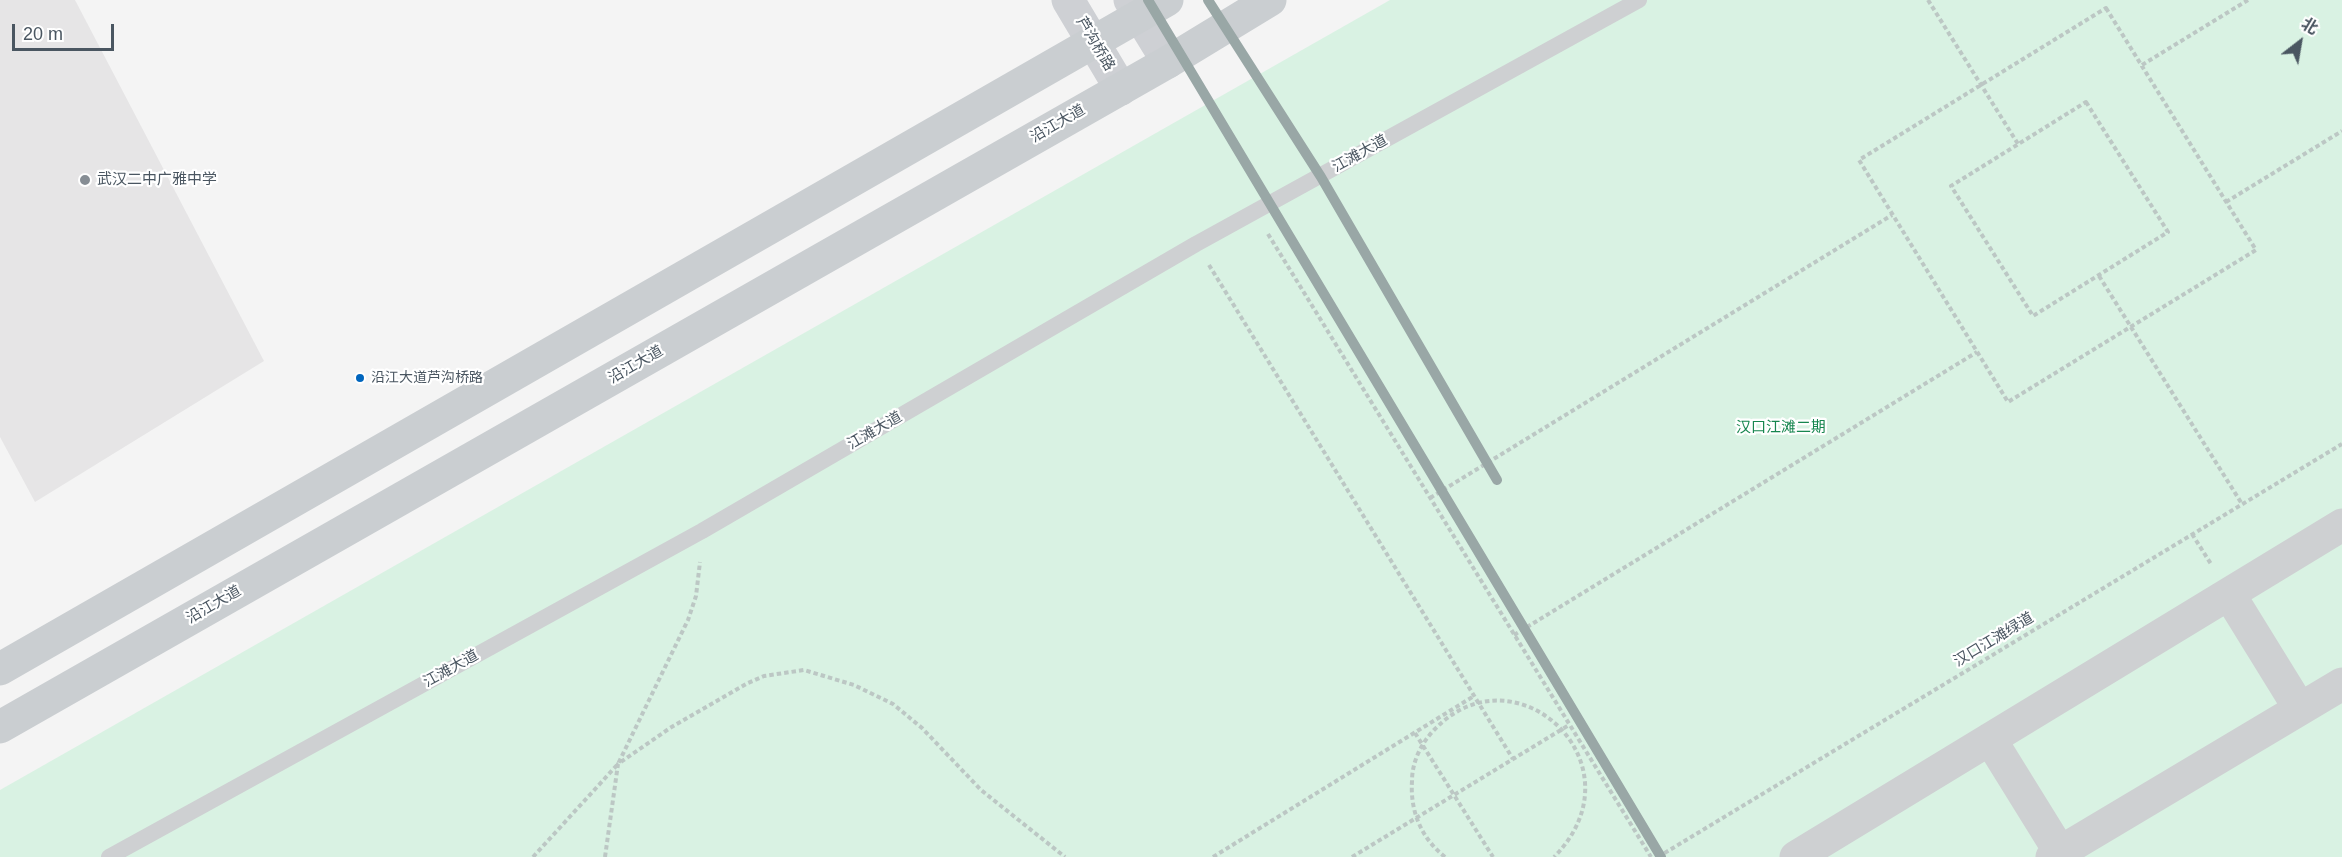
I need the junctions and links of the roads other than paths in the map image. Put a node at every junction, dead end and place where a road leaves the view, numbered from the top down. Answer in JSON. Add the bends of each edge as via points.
{"nodes":[{"id":1,"x":1068,"y":0,"type":"edge"},
{"id":2,"x":1270,"y":0,"type":"edge"},
{"id":3,"x":1639,"y":0,"type":"edge"},
{"id":4,"x":1146,"y":5,"type":"edge"},
{"id":5,"x":1094,"y":44,"type":"junction"},
{"id":6,"x":1168,"y":62,"type":"junction"},
{"id":7,"x":1121,"y":89,"type":"junction"},
{"id":8,"x":2342,"y":525,"type":"edge"},
{"id":9,"x":2229,"y":594,"type":"junction"},
{"id":10,"x":0,"y":669,"type":"edge"},
{"id":11,"x":2342,"y":684,"type":"edge"},
{"id":12,"x":2300,"y":709,"type":"junction"},
{"id":13,"x":0,"y":727,"type":"edge"},
{"id":14,"x":1990,"y":739,"type":"junction"},
{"id":15,"x":2056,"y":854,"type":"edge"},
{"id":16,"x":109,"y":857,"type":"edge"},
{"id":17,"x":1796,"y":857,"type":"edge"}],
"edges":[{"from":1,"to":5,"type":"main road","name":"芦沟桥路"},
{"from":2,"to":6,"type":"main road","name":"沿江大道"},
{"from":3,"to":16,"type":"lane","name":"江滩大道","via":[[1196,244],[702,531]]},
{"from":4,"to":5,"type":"main road"},
{"from":4,"to":6,"type":"main road"},
{"from":5,"to":7,"type":"main road","name":"芦沟桥路"},
{"from":5,"to":10,"type":"main road"},
{"from":6,"to":7,"type":"main road","name":"沿江大道"},
{"from":7,"to":13,"type":"main road","name":"沿江大道"},
{"from":8,"to":9,"type":"street"},
{"from":9,"to":12,"type":"street"},
{"from":9,"to":14,"type":"street"},
{"from":11,"to":12,"type":"street"},
{"from":12,"to":15,"type":"street"},
{"from":14,"to":15,"type":"street"},
{"from":14,"to":17,"type":"street"}]}
